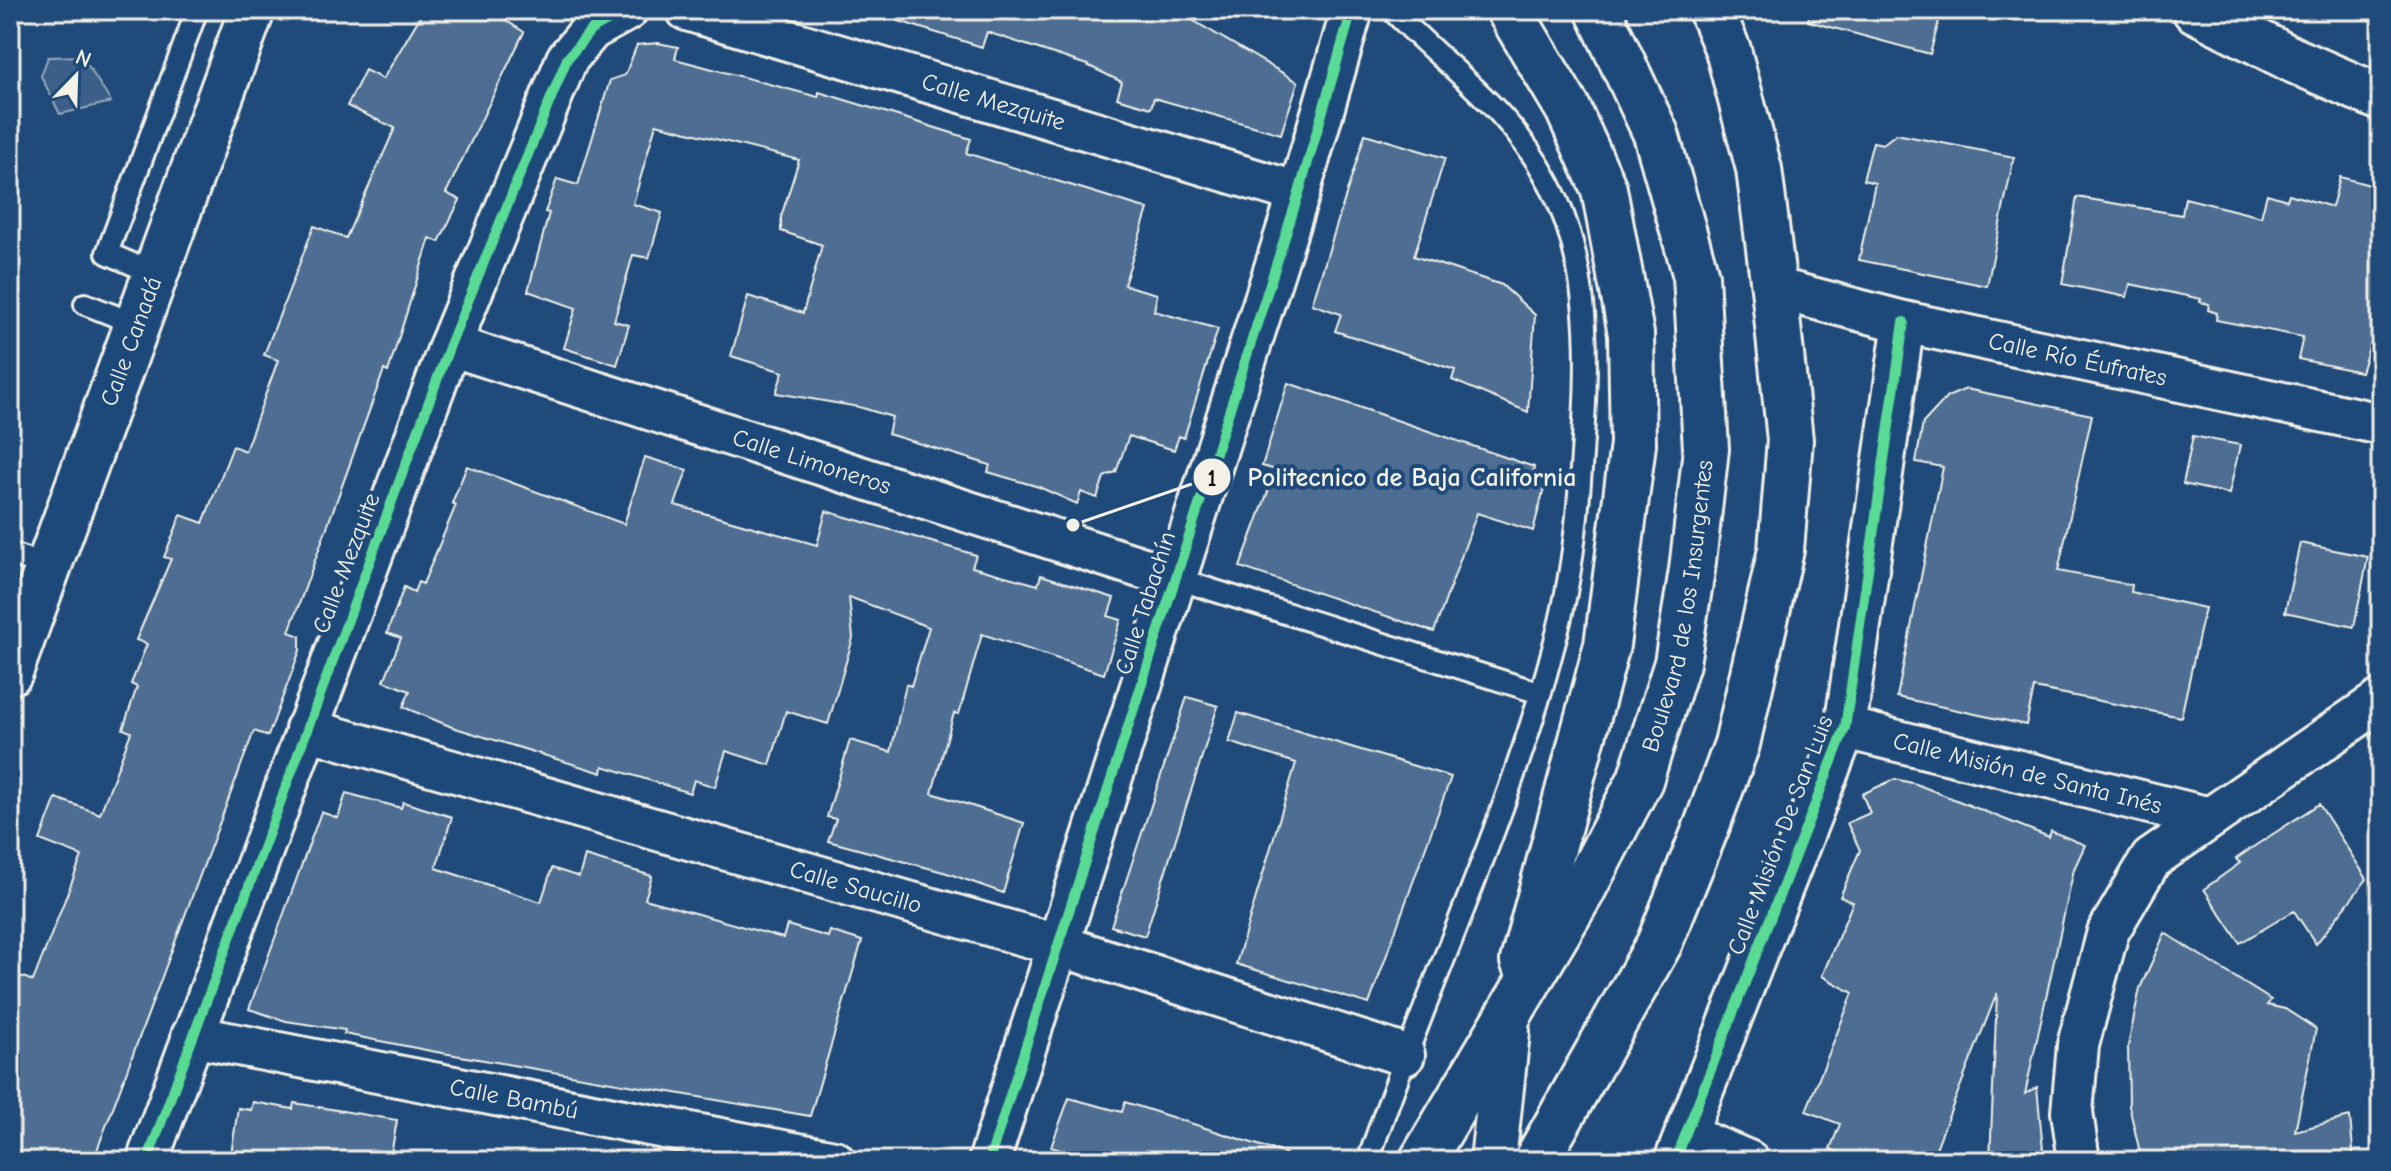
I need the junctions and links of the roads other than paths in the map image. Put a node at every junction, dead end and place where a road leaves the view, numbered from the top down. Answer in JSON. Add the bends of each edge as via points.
{"nodes":[{"id":1,"x":197,"y":10,"type":"edge"},
{"id":2,"x":252,"y":10,"type":"edge"},
{"id":3,"x":627,"y":10,"type":"edge"},
{"id":4,"x":687,"y":10,"type":"edge"},
{"id":5,"x":1352,"y":10,"type":"edge"},
{"id":6,"x":1392,"y":10,"type":"edge"},
{"id":7,"x":1509,"y":10,"type":"edge"},
{"id":8,"x":1598,"y":10,"type":"edge"},
{"id":9,"x":1711,"y":10,"type":"edge"},
{"id":10,"x":2195,"y":10,"type":"edge"},
{"id":11,"x":2381,"y":98,"type":"edge"},
{"id":12,"x":1299,"y":193,"type":"junction"},
{"id":13,"x":155,"y":274,"type":"junction"},
{"id":14,"x":1774,"y":288,"type":"junction"},
{"id":15,"x":85,"y":304,"type":"dead end"},
{"id":16,"x":1904,"y":322,"type":"junction"},
{"id":17,"x":138,"y":325,"type":"junction"},
{"id":18,"x":450,"y":345,"type":"junction"},
{"id":19,"x":2381,"y":424,"type":"edge"},
{"id":20,"x":29,"y":560,"type":"edge"},
{"id":21,"x":1174,"y":578,"type":"junction"},
{"id":22,"x":10,"y":672,"type":"edge"},
{"id":23,"x":1540,"y":693,"type":"junction"},
{"id":24,"x":2381,"y":700,"type":"edge"},
{"id":25,"x":1845,"y":728,"type":"junction"},
{"id":26,"x":306,"y":729,"type":"junction"},
{"id":27,"x":2210,"y":818,"type":"junction"},
{"id":28,"x":1058,"y":945,"type":"junction"},
{"id":29,"x":1508,"y":1016,"type":"junction"},
{"id":30,"x":192,"y":1036,"type":"junction"},
{"id":31,"x":1404,"y":1055,"type":"junction"},
{"id":32,"x":1681,"y":1148,"type":"edge"},
{"id":33,"x":147,"y":1161,"type":"edge"},
{"id":34,"x":834,"y":1161,"type":"edge"},
{"id":35,"x":989,"y":1161,"type":"edge"},
{"id":36,"x":1368,"y":1161,"type":"edge"},
{"id":37,"x":1422,"y":1161,"type":"edge"},
{"id":38,"x":1493,"y":1161,"type":"edge"},
{"id":39,"x":1536,"y":1161,"type":"edge"},
{"id":40,"x":1748,"y":1161,"type":"edge"},
{"id":41,"x":2079,"y":1161,"type":"edge"}],
"edges":[{"from":1,"to":13,"type":"lane","via":[[107,253]]},
{"from":2,"to":13,"type":"main road","name":"Calle Canadá"},
{"from":3,"to":18,"type":"street","name":"Calle Mezquite","via":[[591,30],[567,59]]},
{"from":4,"to":12,"type":"street","name":"Calle Mezquite"},
{"from":5,"to":12,"type":"street","name":"Calle Tabachín"},
{"from":6,"to":23,"type":"lane","via":[[1507,118],[1548,181],[1570,232],[1588,362],[1571,557]]},
{"from":7,"to":29,"type":"main road","via":[[1568,109],[1604,189],[1631,334],[1633,444],[1607,645]]},
{"from":8,"to":29,"type":"main road","name":"Boulevard de los Insurgentes","via":[[1656,134],[1696,276],[1706,449],[1677,663],[1640,780]]},
{"from":9,"to":14,"type":"main road","via":[[1728,50],[1759,169]]},
{"from":10,"to":11,"type":"main road"},
{"from":12,"to":21,"type":"street","name":"Calle Tabachín"},
{"from":13,"to":17,"type":"main road","name":"Calle Canadá"},
{"from":14,"to":16,"type":"street","name":"Calle Río Éufrates"},
{"from":14,"to":39,"type":"main road","via":[[1790,440],[1781,550],[1737,744],[1659,944]]},
{"from":15,"to":17,"type":"lane"},
{"from":16,"to":19,"type":"street","name":"Calle Río Éufrates"},
{"from":16,"to":25,"type":"street","name":"Calle Misión De San Luis"},
{"from":17,"to":20,"type":"main road","name":"Calle Canadá"},
{"from":18,"to":21,"type":"street","name":"Calle Limoneros"},
{"from":18,"to":26,"type":"street","name":"Calle Mezquite"},
{"from":20,"to":22,"type":"main road","name":"Calle Canadá"},
{"from":21,"to":23,"type":"lane"},
{"from":21,"to":28,"type":"street","name":"Calle Tabachín"},
{"from":23,"to":31,"type":"lane","via":[[1498,818]]},
{"from":24,"to":27,"type":"street"},
{"from":25,"to":27,"type":"street","name":"Calle Misión de Santa Inés"},
{"from":25,"to":32,"type":"street","name":"Calle Misión De San Luis"},
{"from":26,"to":28,"type":"street","name":"Calle Saucillo"},
{"from":26,"to":30,"type":"street","name":"Calle Mezquite"},
{"from":27,"to":41,"type":"street","via":[[2151,859],[2108,932],[2078,1045],[2072,1112]]},
{"from":28,"to":31,"type":"street","name":"Calle Saucillo"},
{"from":28,"to":35,"type":"street","name":"Calle Tabachín"},
{"from":29,"to":37,"type":"main road","name":"Boulevard de los Insurgentes"},
{"from":29,"to":38,"type":"main road"},
{"from":30,"to":33,"type":"street","name":"Calle Mezquite"},
{"from":30,"to":34,"type":"street","name":"Calle Bambú"},
{"from":31,"to":36,"type":"lane"},
{"from":32,"to":40,"type":"street"}]}
